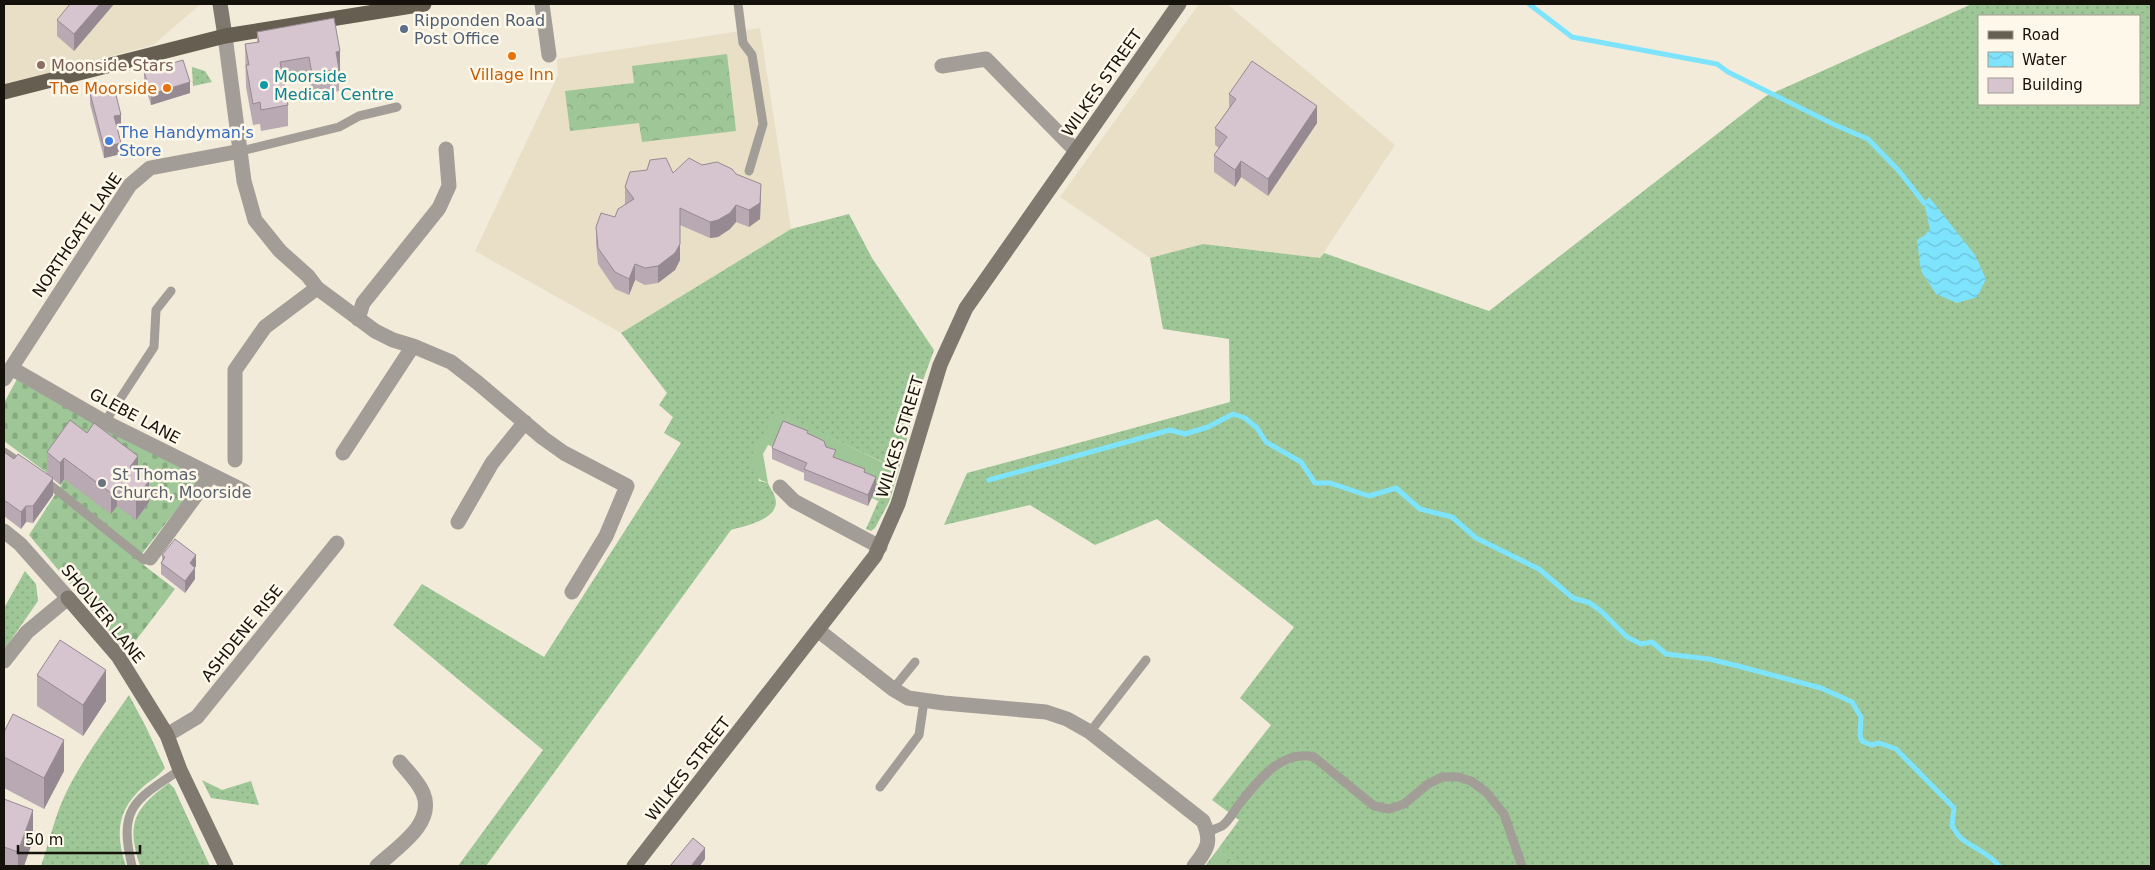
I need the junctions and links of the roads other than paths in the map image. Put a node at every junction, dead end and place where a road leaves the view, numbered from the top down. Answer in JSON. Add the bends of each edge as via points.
{"nodes":[{"id":1,"x":220,"y":4,"type":"edge"},
{"id":2,"x":424,"y":4,"type":"edge"},
{"id":3,"x":542,"y":4,"type":"edge"},
{"id":4,"x":738,"y":4,"type":"edge"},
{"id":5,"x":1179,"y":4,"type":"edge"},
{"id":6,"x":225,"y":36,"type":"junction"},
{"id":7,"x":549,"y":55,"type":"dead end"},
{"id":8,"x":942,"y":66,"type":"dead end"},
{"id":9,"x":4,"y":92,"type":"edge"},
{"id":10,"x":397,"y":107,"type":"dead end"},
{"id":11,"x":446,"y":148,"type":"dead end"},
{"id":12,"x":241,"y":151,"type":"junction"},
{"id":13,"x":1076,"y":151,"type":"junction"},
{"id":14,"x":749,"y":171,"type":"dead end"},
{"id":15,"x":316,"y":288,"type":"junction"},
{"id":16,"x":172,"y":291,"type":"dead end"},
{"id":17,"x":358,"y":318,"type":"junction"},
{"id":18,"x":413,"y":346,"type":"junction"},
{"id":19,"x":8,"y":373,"type":"edge"},
{"id":20,"x":105,"y":422,"type":"junction"},
{"id":21,"x":525,"y":422,"type":"junction"},
{"id":22,"x":4,"y":452,"type":"edge"},
{"id":23,"x":343,"y":453,"type":"dead end"},
{"id":24,"x":235,"y":460,"type":"dead end"},
{"id":25,"x":211,"y":474,"type":"junction"},
{"id":26,"x":780,"y":487,"type":"dead end"},
{"id":27,"x":244,"y":491,"type":"dead end"},
{"id":28,"x":458,"y":522,"type":"dead end"},
{"id":29,"x":4,"y":531,"type":"edge"},
{"id":30,"x":337,"y":543,"type":"dead end"},
{"id":31,"x":880,"y":547,"type":"junction"},
{"id":32,"x":150,"y":558,"type":"joint"},
{"id":33,"x":572,"y":592,"type":"dead end"},
{"id":34,"x":68,"y":598,"type":"junction"},
{"id":35,"x":819,"y":631,"type":"junction"},
{"id":36,"x":1146,"y":660,"type":"dead end"},
{"id":37,"x":4,"y":662,"type":"edge"},
{"id":38,"x":915,"y":662,"type":"dead end"},
{"id":39,"x":893,"y":689,"type":"junction"},
{"id":40,"x":924,"y":701,"type":"junction"},
{"id":41,"x":1090,"y":732,"type":"junction"},
{"id":42,"x":167,"y":735,"type":"junction"},
{"id":43,"x":400,"y":762,"type":"dead end"},
{"id":44,"x":180,"y":770,"type":"junction"},
{"id":45,"x":880,"y":786,"type":"dead end"},
{"id":46,"x":1208,"y":832,"type":"junction"},
{"id":47,"x":132,"y":866,"type":"edge"},
{"id":48,"x":226,"y":866,"type":"edge"},
{"id":49,"x":376,"y":866,"type":"edge"},
{"id":50,"x":634,"y":866,"type":"edge"},
{"id":51,"x":1194,"y":866,"type":"edge"},
{"id":52,"x":1522,"y":866,"type":"edge"}],
"edges":[{"from":1,"to":6,"type":"street"},
{"from":2,"to":6,"type":"main road"},
{"from":3,"to":7,"type":"street"},
{"from":4,"to":14,"type":"lane","via":[[743,43],[752,55],[764,124]]},
{"from":5,"to":13,"type":"street","name":"WILKES STREET"},
{"from":6,"to":9,"type":"main road"},
{"from":6,"to":12,"type":"street"},
{"from":8,"to":13,"type":"street","via":[[986,59]]},
{"from":10,"to":12,"type":"lane","via":[[359,116],[339,127]]},
{"from":11,"to":17,"type":"street","via":[[449,186],[439,208],[373,289]]},
{"from":12,"to":15,"type":"street","via":[[244,181],[255,220]]},
{"from":12,"to":19,"type":"street","name":"NORTHGATE LANE","via":[[150,168],[130,185]]},
{"from":13,"to":31,"type":"street","name":"WILKES STREET","via":[[966,308],[940,365],[910,469]]},
{"from":15,"to":17,"type":"street"},
{"from":15,"to":24,"type":"street","via":[[265,327],[235,370]]},
{"from":16,"to":20,"type":"lane","via":[[156,310],[154,347]]},
{"from":17,"to":18,"type":"street","via":[[393,340]]},
{"from":18,"to":21,"type":"street","via":[[451,362]]},
{"from":18,"to":23,"type":"street"},
{"from":19,"to":20,"type":"street","name":"GLEBE LANE"},
{"from":20,"to":25,"type":"street","name":"GLEBE LANE"},
{"from":21,"to":28,"type":"street","via":[[492,463]]},
{"from":21,"to":33,"type":"street","via":[[564,453],[628,486],[600,549]]},
{"from":22,"to":32,"type":"lane","via":[[42,478],[144,560]]},
{"from":25,"to":27,"type":"street","name":"GLEBE LANE"},
{"from":25,"to":32,"type":"street"},
{"from":26,"to":31,"type":"street","via":[[794,501]]},
{"from":29,"to":34,"type":"street","name":"SHOLVER LANE","via":[[20,544]]},
{"from":30,"to":42,"type":"street","name":"ASHDENE RISE","via":[[197,717]]},
{"from":31,"to":35,"type":"street","name":"WILKES STREET"},
{"from":34,"to":37,"type":"street","via":[[27,632]]},
{"from":34,"to":42,"type":"street","name":"SHOLVER LANE","via":[[118,656]]},
{"from":35,"to":39,"type":"street"},
{"from":35,"to":50,"type":"street","name":"WILKES STREET"},
{"from":36,"to":41,"type":"lane"},
{"from":38,"to":39,"type":"lane"},
{"from":39,"to":40,"type":"street","via":[[908,698]]},
{"from":40,"to":41,"type":"street","via":[[1046,712],[1068,719]]},
{"from":40,"to":45,"type":"lane","via":[[919,735]]},
{"from":41,"to":46,"type":"street","via":[[1203,820]]},
{"from":42,"to":44,"type":"street","name":"SHOLVER LANE"},
{"from":43,"to":49,"type":"street","via":[[423,792],[425,814],[418,827]]},
{"from":44,"to":47,"type":"lane","via":[[144,794],[129,814],[126,843]]},
{"from":44,"to":48,"type":"street","name":"SHOLVER LANE"},
{"from":46,"to":51,"type":"street","via":[[1204,854]]},
{"from":46,"to":52,"type":"lane","via":[[1224,825],[1251,789],[1276,764],[1290,756],[1303,754],[1314,757],[1374,806],[1388,809],[1404,804],[1442,776],[1471,781],[1486,792],[1504,814]]}]}
